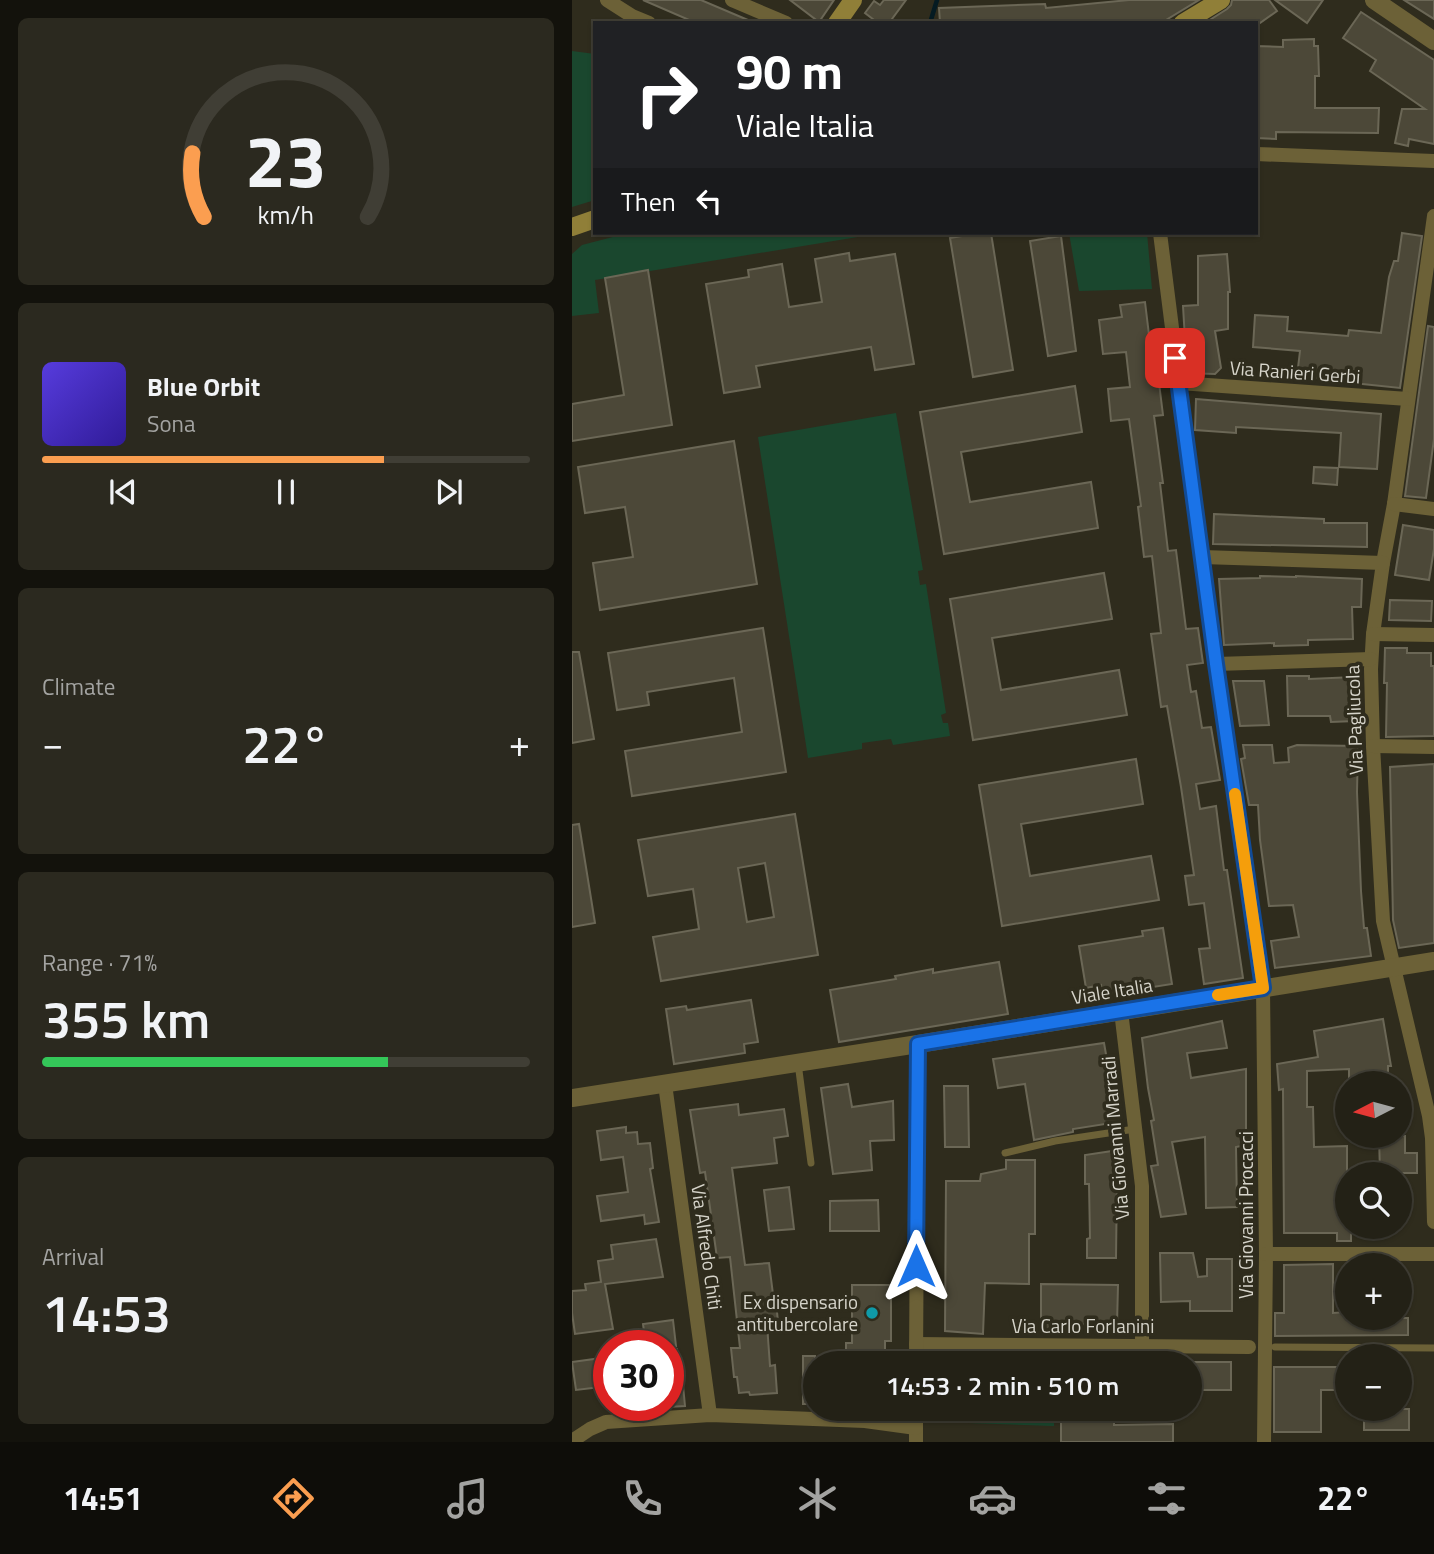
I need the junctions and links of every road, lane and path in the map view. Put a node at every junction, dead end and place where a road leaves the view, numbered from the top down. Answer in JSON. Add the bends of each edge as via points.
{"nodes":[{"id":1,"x":607,"y":0,"type":"edge"},
{"id":2,"x":732,"y":0,"type":"edge"},
{"id":3,"x":853,"y":0,"type":"edge"},
{"id":4,"x":1221,"y":0,"type":"edge"},
{"id":5,"x":1374,"y":0,"type":"edge"},
{"id":6,"x":644,"y":21,"type":"edge"},
{"id":7,"x":781,"y":21,"type":"edge"},
{"id":8,"x":838,"y":21,"type":"edge"},
{"id":9,"x":1186,"y":21,"type":"edge"},
{"id":10,"x":1434,"y":41,"type":"edge"},
{"id":11,"x":1258,"y":154,"type":"edge"},
{"id":12,"x":1434,"y":161,"type":"edge"},
{"id":13,"x":593,"y":220,"type":"edge"},
{"id":14,"x":1433,"y":221,"type":"edge"},
{"id":15,"x":572,"y":227,"type":"edge"},
{"id":16,"x":1160,"y":235,"type":"edge"},
{"id":17,"x":1179,"y":383,"type":"junction"},
{"id":18,"x":1408,"y":399,"type":"junction"},
{"id":19,"x":1394,"y":504,"type":"junction"},
{"id":20,"x":1434,"y":509,"type":"edge"},
{"id":21,"x":1202,"y":557,"type":"junction"},
{"id":22,"x":1383,"y":564,"type":"junction"},
{"id":23,"x":1374,"y":634,"type":"junction"},
{"id":24,"x":1434,"y":635,"type":"edge"},
{"id":25,"x":1371,"y":659,"type":"junction"},
{"id":26,"x":1216,"y":664,"type":"junction"},
{"id":27,"x":1373,"y":746,"type":"junction"},
{"id":28,"x":1434,"y":747,"type":"edge"},
{"id":29,"x":1434,"y":961,"type":"edge"},
{"id":30,"x":1393,"y":967,"type":"junction"},
{"id":31,"x":1263,"y":988,"type":"junction"},
{"id":32,"x":1121,"y":1011,"type":"junction"},
{"id":33,"x":918,"y":1044,"type":"junction"},
{"id":34,"x":798,"y":1063,"type":"junction"},
{"id":35,"x":665,"y":1084,"type":"junction"},
{"id":36,"x":572,"y":1098,"type":"edge"},
{"id":37,"x":1431,"y":1116,"type":"edge"},
{"id":38,"x":1135,"y":1129,"type":"junction"},
{"id":39,"x":1004,"y":1153,"type":"dead end"},
{"id":40,"x":811,"y":1163,"type":"dead end"},
{"id":41,"x":1434,"y":1222,"type":"edge"},
{"id":42,"x":1266,"y":1254,"type":"junction"},
{"id":43,"x":1434,"y":1254,"type":"edge"},
{"id":44,"x":916,"y":1344,"type":"junction"},
{"id":45,"x":1142,"y":1346,"type":"junction"},
{"id":46,"x":1249,"y":1347,"type":"dead end"},
{"id":47,"x":1275,"y":1347,"type":"dead end"},
{"id":48,"x":1434,"y":1348,"type":"edge"},
{"id":49,"x":916,"y":1351,"type":"edge"},
{"id":50,"x":710,"y":1416,"type":"junction"},
{"id":51,"x":916,"y":1435,"type":"edge"},
{"id":52,"x":572,"y":1441,"type":"edge"},
{"id":53,"x":1264,"y":1442,"type":"edge"}],
"edges":[{"from":1,"to":6,"type":"street"},
{"from":2,"to":7,"type":"street"},
{"from":3,"to":8,"type":"main road"},
{"from":4,"to":9,"type":"main road"},
{"from":5,"to":10,"type":"street"},
{"from":11,"to":12,"type":"street"},
{"from":13,"to":15,"type":"main road"},
{"from":14,"to":18,"type":"street","name":"Via Pagliucola"},
{"from":16,"to":17,"type":"street","name":"Via Giovanni Procacci"},
{"from":17,"to":18,"type":"street","name":"Via Ranieri Gerbi"},
{"from":17,"to":21,"type":"street","name":"Via Giovanni Procacci"},
{"from":18,"to":19,"type":"street","name":"Via Pagliucola"},
{"from":19,"to":20,"type":"street"},
{"from":19,"to":22,"type":"street","name":"Via Pagliucola"},
{"from":21,"to":22,"type":"street"},
{"from":21,"to":26,"type":"street","name":"Via Giovanni Procacci"},
{"from":22,"to":23,"type":"street","name":"Via Pagliucola"},
{"from":23,"to":24,"type":"street"},
{"from":23,"to":25,"type":"street","name":"Via Pagliucola"},
{"from":25,"to":26,"type":"street"},
{"from":25,"to":27,"type":"street","name":"Via Pagliucola"},
{"from":26,"to":31,"type":"street","name":"Via Giovanni Procacci"},
{"from":27,"to":28,"type":"street"},
{"from":27,"to":30,"type":"street","name":"Via Pagliucola","via":[[1383,921]]},
{"from":29,"to":30,"type":"street","name":"Viale Italia"},
{"from":30,"to":31,"type":"street","name":"Viale Italia"},
{"from":30,"to":37,"type":"street","name":"Via Pagliucola"},
{"from":31,"to":32,"type":"street","name":"Viale Italia"},
{"from":31,"to":42,"type":"street","name":"Via Giovanni Procacci"},
{"from":32,"to":33,"type":"street","name":"Viale Italia"},
{"from":32,"to":38,"type":"street","name":"Via Giovanni Marradi"},
{"from":33,"to":34,"type":"street","name":"Viale Italia"},
{"from":33,"to":44,"type":"street"},
{"from":34,"to":35,"type":"street","name":"Viale Italia"},
{"from":34,"to":40,"type":"lane"},
{"from":35,"to":36,"type":"street","name":"Viale Italia"},
{"from":35,"to":50,"type":"street","name":"Via Alfredo Chiti"},
{"from":37,"to":41,"type":"street","name":"Via Pagliucola"},
{"from":38,"to":39,"type":"lane"},
{"from":38,"to":45,"type":"street","name":"Via Giovanni Marradi","via":[[1143,1208]]},
{"from":42,"to":43,"type":"street"},
{"from":42,"to":53,"type":"street","name":"Via Giovanni Procacci"},
{"from":44,"to":45,"type":"street","name":"Via Carlo Forlanini"},
{"from":44,"to":49,"type":"street"},
{"from":45,"to":46,"type":"street","name":"Via Carlo Forlanini"},
{"from":47,"to":48,"type":"lane"},
{"from":50,"to":51,"type":"street","via":[[874,1422]]},
{"from":50,"to":52,"type":"street","via":[[606,1422]]}]}
